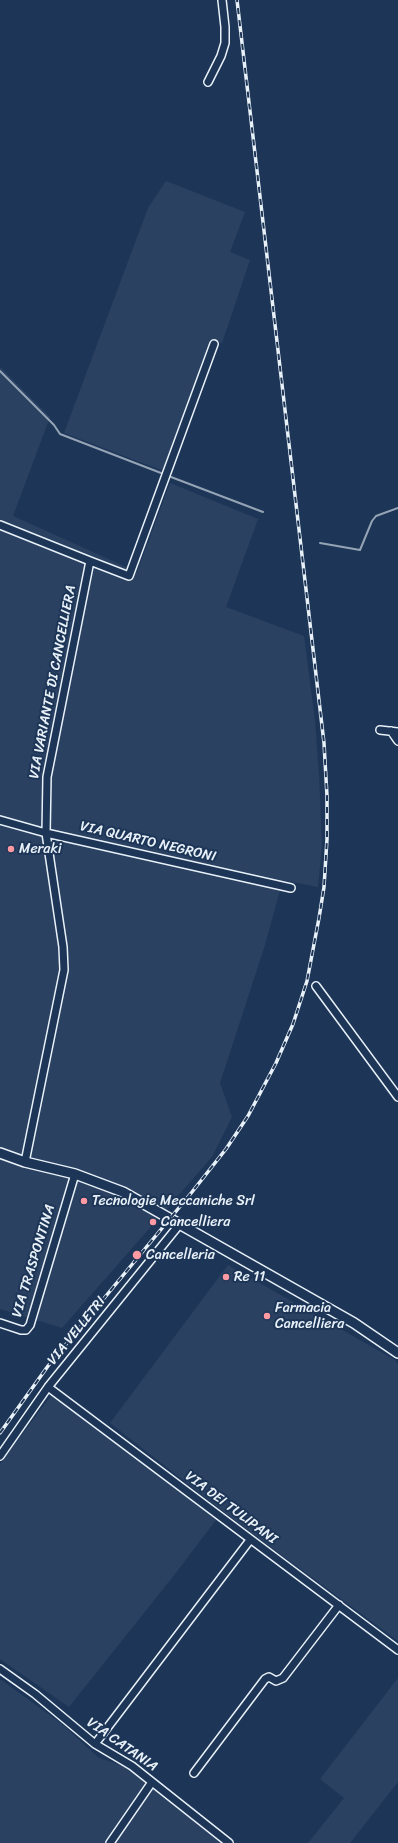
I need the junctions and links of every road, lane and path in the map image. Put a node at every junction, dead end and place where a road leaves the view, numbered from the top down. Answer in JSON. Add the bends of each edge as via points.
{"nodes":[{"id":1,"x":222,"y":0,"type":"edge"},
{"id":2,"x":208,"y":82,"type":"dead end"},
{"id":3,"x":214,"y":344,"type":"dead end"},
{"id":4,"x":0,"y":525,"type":"edge"},
{"id":5,"x":90,"y":562,"type":"junction"},
{"id":6,"x":380,"y":730,"type":"dead end"},
{"id":7,"x":394,"y":732,"type":"edge"},
{"id":8,"x":398,"y":741,"type":"edge"},
{"id":9,"x":0,"y":820,"type":"edge"},
{"id":10,"x":46,"y":833,"type":"junction"},
{"id":11,"x":291,"y":888,"type":"dead end"},
{"id":12,"x":316,"y":986,"type":"dead end"},
{"id":13,"x":398,"y":1097,"type":"edge"},
{"id":14,"x":0,"y":1153,"type":"edge"},
{"id":15,"x":25,"y":1162,"type":"junction"},
{"id":16,"x":75,"y":1174,"type":"junction"},
{"id":17,"x":179,"y":1225,"type":"junction"},
{"id":18,"x":0,"y":1323,"type":"edge"},
{"id":19,"x":398,"y":1353,"type":"edge"},
{"id":20,"x":48,"y":1387,"type":"junction"},
{"id":21,"x":0,"y":1456,"type":"edge"},
{"id":22,"x":250,"y":1540,"type":"junction"},
{"id":23,"x":339,"y":1605,"type":"junction"},
{"id":24,"x":398,"y":1650,"type":"edge"},
{"id":25,"x":0,"y":1669,"type":"edge"},
{"id":26,"x":98,"y":1740,"type":"dead end"},
{"id":27,"x":194,"y":1773,"type":"dead end"},
{"id":28,"x":152,"y":1782,"type":"junction"},
{"id":29,"x":110,"y":1843,"type":"edge"},
{"id":30,"x":229,"y":1843,"type":"edge"}],
"edges":[{"from":1,"to":2,"type":"street","via":[[225,43]]},
{"from":3,"to":5,"type":"street","via":[[129,576]]},
{"from":4,"to":5,"type":"street"},
{"from":5,"to":10,"type":"street","name":"VIA VARIANTE DI CANCELLIERA","via":[[48,769]]},
{"from":6,"to":7,"type":"street"},
{"from":7,"to":8,"type":"street"},
{"from":9,"to":10,"type":"street","name":"VIA QUARTO NEGRONI"},
{"from":10,"to":11,"type":"street","name":"VIA QUARTO NEGRONI"},
{"from":10,"to":15,"type":"street","name":"VIA VARIANTE DI CANCELLIERA","via":[[63,947],[64,970]]},
{"from":12,"to":13,"type":"street"},
{"from":14,"to":15,"type":"street"},
{"from":15,"to":16,"type":"street"},
{"from":16,"to":17,"type":"street","via":[[123,1192]]},
{"from":16,"to":18,"type":"street","name":"VIA TRASPONTINA","via":[[30,1325],[26,1330],[21,1330]]},
{"from":17,"to":19,"type":"street","via":[[354,1324]]},
{"from":17,"to":20,"type":"street","name":"VIA VELLETRI"},
{"from":20,"to":21,"type":"street","name":"VIA VELLETRI"},
{"from":20,"to":22,"type":"street","name":"VIA DEI TULIPANI"},
{"from":22,"to":23,"type":"street","name":"VIA DEI TULIPANI"},
{"from":22,"to":26,"type":"street"},
{"from":23,"to":24,"type":"street","name":"VIA DEI TULIPANI"},
{"from":23,"to":27,"type":"street","via":[[283,1678],[276,1681],[269,1677],[265,1679]]},
{"from":25,"to":28,"type":"street","name":"VIA CATANIA","via":[[35,1694],[95,1744]]},
{"from":28,"to":29,"type":"street"},
{"from":28,"to":30,"type":"street","name":"VIA CATANIA"}]}
